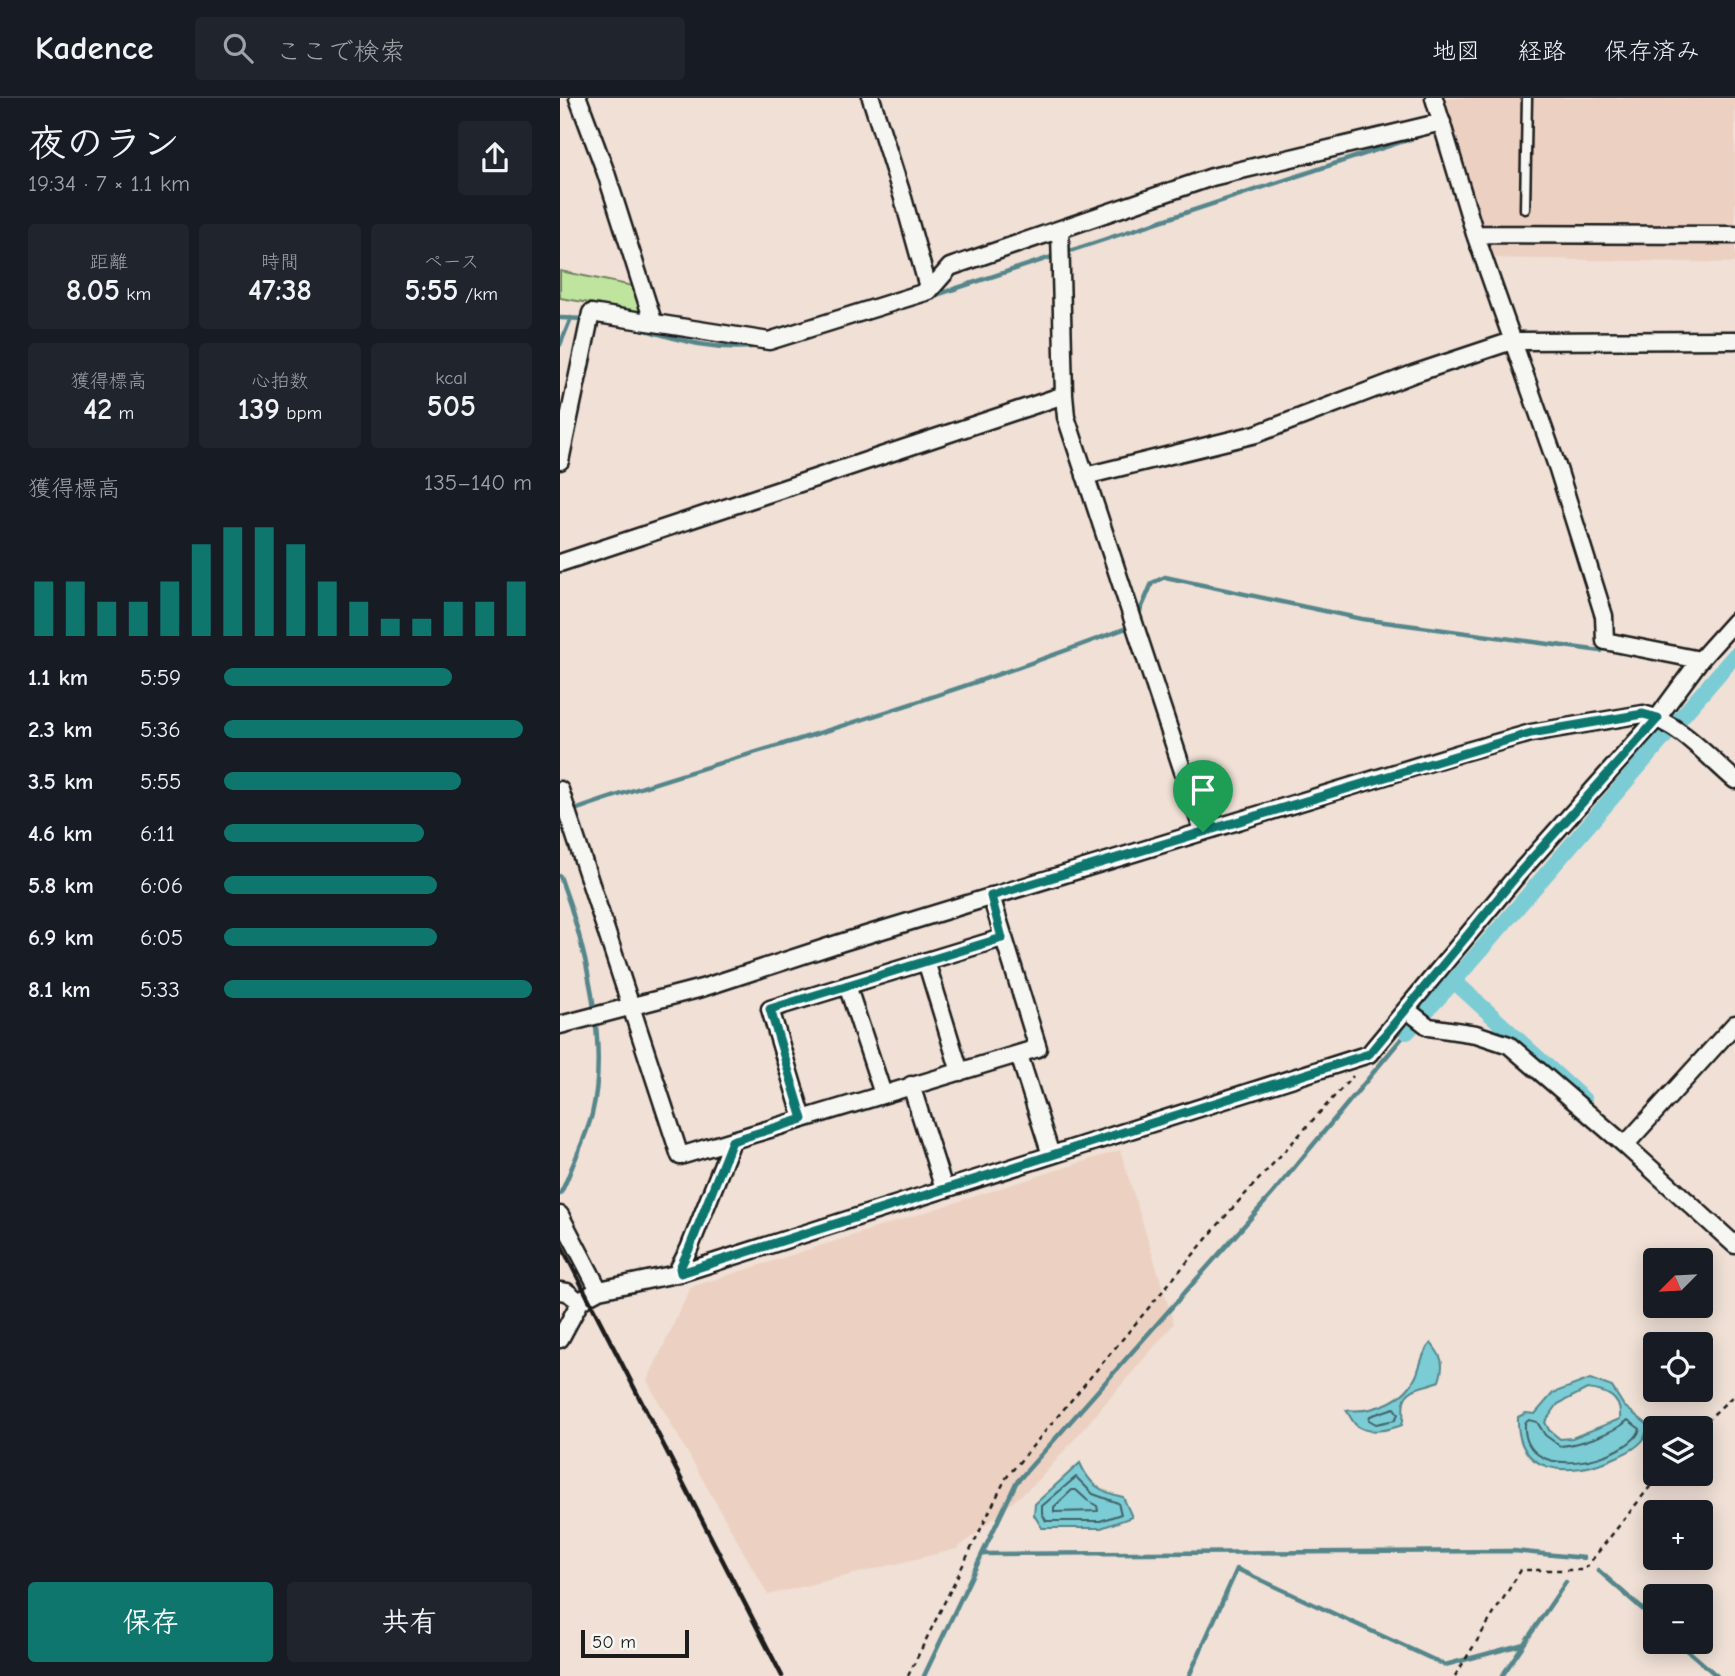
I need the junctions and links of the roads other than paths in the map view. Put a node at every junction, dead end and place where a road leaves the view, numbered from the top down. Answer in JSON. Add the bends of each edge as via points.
{"nodes":[{"id":1,"x":578,"y":98,"type":"edge"},
{"id":2,"x":871,"y":98,"type":"edge"},
{"id":3,"x":1434,"y":98,"type":"edge"},
{"id":4,"x":1527,"y":98,"type":"edge"},
{"id":5,"x":1442,"y":122,"type":"junction"},
{"id":6,"x":1525,"y":209,"type":"dead end"},
{"id":7,"x":1060,"y":230,"type":"junction"},
{"id":8,"x":1475,"y":234,"type":"junction"},
{"id":9,"x":1735,"y":235,"type":"edge"},
{"id":10,"x":929,"y":291,"type":"junction"},
{"id":11,"x":653,"y":321,"type":"junction"},
{"id":12,"x":1735,"y":340,"type":"edge"},
{"id":13,"x":1512,"y":341,"type":"junction"},
{"id":14,"x":1063,"y":395,"type":"junction"},
{"id":15,"x":565,"y":409,"type":"edge"},
{"id":16,"x":560,"y":461,"type":"edge"},
{"id":17,"x":1085,"y":476,"type":"junction"},
{"id":18,"x":560,"y":563,"type":"edge"},
{"id":19,"x":1735,"y":621,"type":"edge"},
{"id":20,"x":1700,"y":660,"type":"junction"},
{"id":21,"x":1658,"y":718,"type":"junction"},
{"id":22,"x":1735,"y":780,"type":"edge"},
{"id":23,"x":560,"y":790,"type":"edge"},
{"id":24,"x":1203,"y":832,"type":"junction"},
{"id":25,"x":991,"y":896,"type":"junction"},
{"id":26,"x":1002,"y":938,"type":"junction"},
{"id":27,"x":926,"y":961,"type":"junction"},
{"id":28,"x":847,"y":985,"type":"junction"},
{"id":29,"x":630,"y":1007,"type":"junction"},
{"id":30,"x":1407,"y":1010,"type":"junction"},
{"id":31,"x":1735,"y":1024,"type":"edge"},
{"id":32,"x":560,"y":1025,"type":"edge"},
{"id":33,"x":1019,"y":1055,"type":"junction"},
{"id":34,"x":960,"y":1072,"type":"junction"},
{"id":35,"x":911,"y":1086,"type":"junction"},
{"id":36,"x":883,"y":1094,"type":"junction"},
{"id":37,"x":803,"y":1119,"type":"junction"},
{"id":38,"x":732,"y":1141,"type":"junction"},
{"id":39,"x":1625,"y":1145,"type":"junction"},
{"id":40,"x":1051,"y":1155,"type":"junction"},
{"id":41,"x":944,"y":1189,"type":"junction"},
{"id":42,"x":560,"y":1215,"type":"edge"},
{"id":43,"x":1735,"y":1245,"type":"edge"},
{"id":44,"x":681,"y":1273,"type":"junction"},
{"id":45,"x":599,"y":1290,"type":"junction"},
{"id":46,"x":560,"y":1291,"type":"edge"},
{"id":47,"x":580,"y":1302,"type":"junction"},
{"id":48,"x":560,"y":1339,"type":"edge"}],
"edges":[{"from":1,"to":11,"type":"street"},
{"from":2,"to":10,"type":"street"},
{"from":3,"to":5,"type":"street"},
{"from":4,"to":6,"type":"lane"},
{"from":5,"to":7,"type":"street","via":[[1212,177]]},
{"from":5,"to":8,"type":"street"},
{"from":7,"to":10,"type":"street","via":[[950,267]]},
{"from":7,"to":14,"type":"street"},
{"from":8,"to":9,"type":"street"},
{"from":8,"to":13,"type":"street"},
{"from":10,"to":11,"type":"street","via":[[769,341]]},
{"from":11,"to":15,"type":"street","via":[[591,313]]},
{"from":12,"to":13,"type":"street"},
{"from":13,"to":17,"type":"street","via":[[1256,434]]},
{"from":13,"to":20,"type":"street","via":[[1604,615],[1605,641]]},
{"from":14,"to":17,"type":"street"},
{"from":14,"to":18,"type":"street"},
{"from":15,"to":16,"type":"street"},
{"from":17,"to":24,"type":"street"},
{"from":19,"to":20,"type":"street"},
{"from":20,"to":21,"type":"street"},
{"from":21,"to":22,"type":"street"},
{"from":21,"to":24,"type":"street","via":[[1643,714],[1531,733]]},
{"from":21,"to":30,"type":"street","via":[[1519,873]]},
{"from":23,"to":29,"type":"street"},
{"from":24,"to":25,"type":"street"},
{"from":25,"to":26,"type":"street"},
{"from":25,"to":29,"type":"street"},
{"from":26,"to":27,"type":"street"},
{"from":26,"to":33,"type":"street","via":[[1038,1048]]},
{"from":27,"to":28,"type":"street"},
{"from":27,"to":34,"type":"street"},
{"from":28,"to":36,"type":"street"},
{"from":28,"to":37,"type":"street","via":[[770,1009]]},
{"from":29,"to":32,"type":"street"},
{"from":29,"to":38,"type":"street","via":[[680,1156]]},
{"from":30,"to":39,"type":"street","via":[[1429,1027],[1509,1045]]},
{"from":30,"to":40,"type":"street","via":[[1369,1054]]},
{"from":31,"to":39,"type":"street"},
{"from":33,"to":34,"type":"street"},
{"from":33,"to":40,"type":"street"},
{"from":34,"to":35,"type":"street"},
{"from":35,"to":36,"type":"street"},
{"from":35,"to":41,"type":"street"},
{"from":36,"to":37,"type":"street"},
{"from":37,"to":38,"type":"street"},
{"from":38,"to":44,"type":"street"},
{"from":39,"to":43,"type":"street"},
{"from":40,"to":41,"type":"street"},
{"from":41,"to":44,"type":"street"},
{"from":42,"to":45,"type":"street"},
{"from":44,"to":45,"type":"street"},
{"from":45,"to":47,"type":"street"},
{"from":46,"to":47,"type":"street"},
{"from":47,"to":48,"type":"street"}]}
